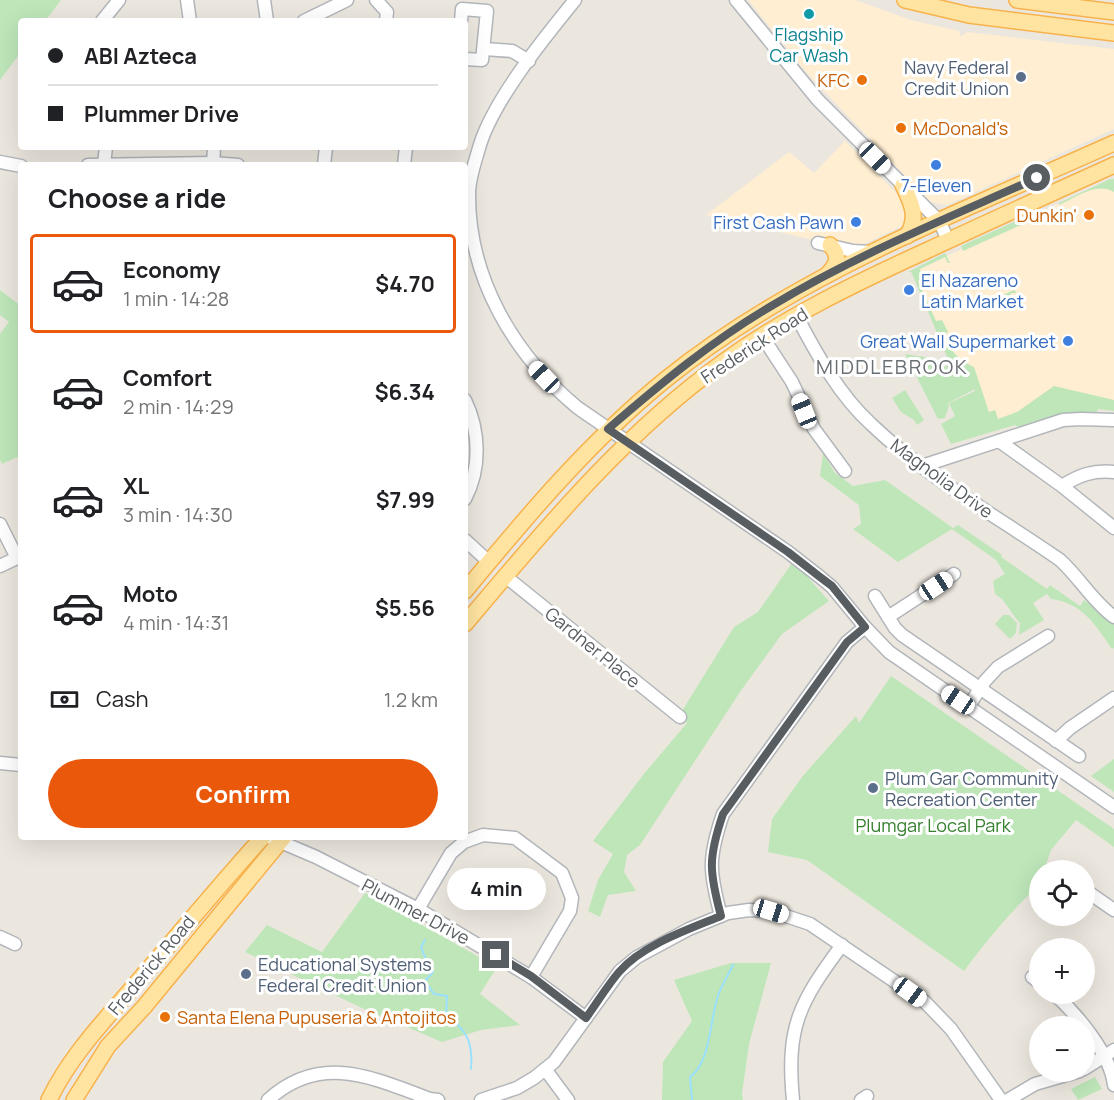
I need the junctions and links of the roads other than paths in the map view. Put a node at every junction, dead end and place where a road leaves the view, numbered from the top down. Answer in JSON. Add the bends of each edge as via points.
{"nodes":[{"id":1,"x":119,"y":0,"type":"edge"},
{"id":2,"x":187,"y":0,"type":"edge"},
{"id":3,"x":264,"y":0,"type":"edge"},
{"id":4,"x":347,"y":0,"type":"edge"},
{"id":5,"x":376,"y":0,"type":"edge"},
{"id":6,"x":736,"y":0,"type":"edge"},
{"id":7,"x":905,"y":0,"type":"edge"},
{"id":8,"x":1017,"y":0,"type":"edge"},
{"id":9,"x":571,"y":1,"type":"edge"},
{"id":10,"x":1114,"y":12,"type":"edge"},
{"id":11,"x":104,"y":18,"type":"edge"},
{"id":12,"x":190,"y":18,"type":"edge"},
{"id":13,"x":267,"y":18,"type":"edge"},
{"id":14,"x":310,"y":18,"type":"edge"},
{"id":15,"x":386,"y":18,"type":"edge"},
{"id":16,"x":461,"y":18,"type":"edge"},
{"id":17,"x":1114,"y":33,"type":"edge"},
{"id":18,"x":484,"y":49,"type":"junction"},
{"id":19,"x":468,"y":59,"type":"edge"},
{"id":20,"x":529,"y":60,"type":"junction"},
{"id":21,"x":1114,"y":143,"type":"edge"},
{"id":22,"x":0,"y":162,"type":"edge"},
{"id":23,"x":18,"y":165,"type":"edge"},
{"id":24,"x":1114,"y":165,"type":"edge"},
{"id":25,"x":903,"y":185,"type":"junction"},
{"id":26,"x":468,"y":186,"type":"edge"},
{"id":27,"x":468,"y":199,"type":"edge"},
{"id":28,"x":940,"y":222,"type":"junction"},
{"id":29,"x":907,"y":236,"type":"junction"},
{"id":30,"x":948,"y":241,"type":"junction"},
{"id":31,"x":824,"y":244,"type":"joint"},
{"id":32,"x":875,"y":252,"type":"junction"},
{"id":33,"x":826,"y":276,"type":"junction"},
{"id":34,"x":796,"y":315,"type":"junction"},
{"id":35,"x":762,"y":336,"type":"junction"},
{"id":36,"x":468,"y":409,"type":"edge"},
{"id":37,"x":1114,"y":420,"type":"edge"},
{"id":38,"x":608,"y":429,"type":"junction"},
{"id":39,"x":999,"y":441,"type":"junction"},
{"id":40,"x":628,"y":442,"type":"junction"},
{"id":41,"x":922,"y":466,"type":"junction"},
{"id":42,"x":845,"y":471,"type":"dead end"},
{"id":43,"x":1114,"y":472,"type":"edge"},
{"id":44,"x":1062,"y":486,"type":"junction"},
{"id":45,"x":468,"y":493,"type":"edge"},
{"id":46,"x":1109,"y":520,"type":"edge"},
{"id":47,"x":0,"y":524,"type":"edge"},
{"id":48,"x":1114,"y":528,"type":"edge"},
{"id":49,"x":468,"y":543,"type":"edge"},
{"id":50,"x":18,"y":555,"type":"edge"},
{"id":51,"x":18,"y":557,"type":"edge"},
{"id":52,"x":489,"y":562,"type":"junction"},
{"id":53,"x":0,"y":566,"type":"edge"},
{"id":54,"x":954,"y":574,"type":"dead end"},
{"id":55,"x":505,"y":576,"type":"junction"},
{"id":56,"x":468,"y":587,"type":"edge"},
{"id":57,"x":875,"y":596,"type":"dead end"},
{"id":58,"x":888,"y":617,"type":"junction"},
{"id":59,"x":1114,"y":617,"type":"edge"},
{"id":60,"x":468,"y":620,"type":"edge"},
{"id":61,"x":865,"y":627,"type":"junction"},
{"id":62,"x":1048,"y":636,"type":"dead end"},
{"id":63,"x":980,"y":688,"type":"junction"},
{"id":64,"x":1114,"y":698,"type":"edge"},
{"id":65,"x":968,"y":707,"type":"junction"},
{"id":66,"x":680,"y":717,"type":"dead end"},
{"id":67,"x":1056,"y":741,"type":"junction"},
{"id":68,"x":1079,"y":756,"type":"dead end"},
{"id":69,"x":0,"y":763,"type":"edge"},
{"id":70,"x":18,"y":765,"type":"edge"},
{"id":71,"x":1114,"y":807,"type":"edge"},
{"id":72,"x":260,"y":840,"type":"edge"},
{"id":73,"x":277,"y":840,"type":"edge"},
{"id":74,"x":280,"y":840,"type":"edge"},
{"id":75,"x":1095,"y":897,"type":"edge"},
{"id":76,"x":418,"y":909,"type":"junction"},
{"id":77,"x":1114,"y":910,"type":"edge"},
{"id":78,"x":721,"y":916,"type":"junction"},
{"id":79,"x":0,"y":937,"type":"edge"},
{"id":80,"x":15,"y":944,"type":"dead end"},
{"id":81,"x":842,"y":945,"type":"junction"},
{"id":82,"x":531,"y":976,"type":"junction"},
{"id":83,"x":1065,"y":1004,"type":"edge"},
{"id":84,"x":586,"y":1018,"type":"junction"},
{"id":85,"x":1109,"y":1054,"type":"edge"},
{"id":86,"x":1095,"y":1062,"type":"edge"},
{"id":87,"x":546,"y":1069,"type":"junction"},
{"id":88,"x":1042,"y":1082,"type":"edge"},
{"id":89,"x":1114,"y":1085,"type":"edge"},
{"id":90,"x":49,"y":1100,"type":"edge"},
{"id":91,"x":74,"y":1100,"type":"edge"},
{"id":92,"x":268,"y":1100,"type":"edge"},
{"id":93,"x":438,"y":1100,"type":"edge"},
{"id":94,"x":481,"y":1100,"type":"edge"},
{"id":95,"x":568,"y":1100,"type":"edge"},
{"id":96,"x":793,"y":1100,"type":"edge"},
{"id":97,"x":1001,"y":1100,"type":"edge"},
{"id":98,"x":1008,"y":1100,"type":"edge"}],
"edges":[{"from":1,"to":11,"type":"street"},
{"from":2,"to":12,"type":"street"},
{"from":3,"to":13,"type":"street"},
{"from":4,"to":14,"type":"street"},
{"from":5,"to":15,"type":"street","via":[[387,12]]},
{"from":6,"to":25,"type":"street","via":[[818,100]]},
{"from":7,"to":17,"type":"main road","via":[[969,15]]},
{"from":8,"to":10,"type":"main road"},
{"from":9,"to":20,"type":"street"},
{"from":16,"to":18,"type":"street","via":[[462,9],[487,11]]},
{"from":18,"to":19,"type":"street","via":[[482,60]]},
{"from":18,"to":20,"type":"street","via":[[512,51]]},
{"from":20,"to":26,"type":"street","via":[[490,120]]},
{"from":21,"to":28,"type":"main road","name":"Frederick Road"},
{"from":22,"to":23,"type":"street"},
{"from":24,"to":30,"type":"main road","name":"Frederick Road"},
{"from":25,"to":28,"type":"street"},
{"from":25,"to":29,"type":"main road","via":[[915,214]]},
{"from":27,"to":38,"type":"street","via":[[479,260],[501,318],[535,368]]},
{"from":28,"to":29,"type":"main road","name":"Frederick Road"},
{"from":28,"to":30,"type":"street"},
{"from":29,"to":32,"type":"main road","name":"Frederick Road"},
{"from":30,"to":34,"type":"main road","name":"Frederick Road"},
{"from":31,"to":32,"type":"street"},
{"from":31,"to":33,"type":"main road","via":[[837,257]]},
{"from":32,"to":33,"type":"main road","name":"Frederick Road"},
{"from":33,"to":38,"type":"main road","name":"Frederick Road","via":[[767,308],[700,354]]},
{"from":34,"to":35,"type":"main road","name":"Frederick Road"},
{"from":34,"to":41,"type":"street","name":"Magnolia Drive","via":[[850,402],[870,424]]},
{"from":35,"to":40,"type":"main road","name":"Frederick Road","via":[[678,396]]},
{"from":35,"to":42,"type":"street","via":[[792,382],[814,429]]},
{"from":36,"to":45,"type":"street","via":[[477,454]]},
{"from":37,"to":39,"type":"street","via":[[1063,420]]},
{"from":38,"to":40,"type":"street"},
{"from":38,"to":52,"type":"main road","name":"Frederick Road","via":[[558,480]]},
{"from":39,"to":41,"type":"street"},
{"from":39,"to":44,"type":"street"},
{"from":40,"to":55,"type":"main road","name":"Frederick Road"},
{"from":40,"to":61,"type":"street","via":[[788,552],[838,592]]},
{"from":41,"to":59,"type":"street","name":"Magnolia Drive","via":[[1060,560]]},
{"from":43,"to":44,"type":"street","via":[[1092,472]]},
{"from":44,"to":46,"type":"street"},
{"from":46,"to":48,"type":"street"},
{"from":47,"to":50,"type":"street"},
{"from":49,"to":52,"type":"street"},
{"from":51,"to":53,"type":"street"},
{"from":52,"to":56,"type":"main road","name":"Frederick Road"},
{"from":54,"to":58,"type":"street"},
{"from":55,"to":60,"type":"main road","name":"Frederick Road"},
{"from":55,"to":66,"type":"street","name":"Gardner Place"},
{"from":57,"to":58,"type":"street"},
{"from":58,"to":63,"type":"street","via":[[902,635]]},
{"from":61,"to":65,"type":"street","via":[[889,652]]},
{"from":61,"to":78,"type":"street","via":[[847,642],[723,814],[710,865]]},
{"from":62,"to":63,"type":"street","via":[[1000,665]]},
{"from":63,"to":65,"type":"street"},
{"from":63,"to":67,"type":"street"},
{"from":64,"to":67,"type":"street"},
{"from":65,"to":71,"type":"street"},
{"from":67,"to":68,"type":"street"},
{"from":69,"to":70,"type":"street"},
{"from":72,"to":90,"type":"main road","name":"Frederick Road","via":[[91,1036]]},
{"from":73,"to":91,"type":"main road","name":"Frederick Road","via":[[144,1007],[108,1046]]},
{"from":74,"to":76,"type":"street","name":"Plummer Drive"},
{"from":75,"to":77,"type":"street"},
{"from":76,"to":82,"type":"street","name":"Plummer Drive"},
{"from":76,"to":82,"type":"street","via":[[451,852],[464,842],[483,835],[515,838],[562,873],[572,898],[570,911]]},
{"from":78,"to":81,"type":"street","via":[[749,910],[771,911],[810,924]]},
{"from":78,"to":84,"type":"street","via":[[637,957],[620,971]]},
{"from":79,"to":80,"type":"street"},
{"from":81,"to":96,"type":"street","via":[[808,993],[795,1023],[791,1049]]},
{"from":81,"to":97,"type":"street","via":[[938,1016]]},
{"from":82,"to":84,"type":"street","name":"Plummer Drive"},
{"from":83,"to":85,"type":"street"},
{"from":84,"to":87,"type":"street"},
{"from":85,"to":86,"type":"street"},
{"from":85,"to":89,"type":"street"},
{"from":87,"to":94,"type":"street","via":[[517,1088]]},
{"from":87,"to":95,"type":"street"},
{"from":88,"to":98,"type":"street"},
{"from":92,"to":93,"type":"street","via":[[306,1078],[339,1072],[366,1075]]}]}
